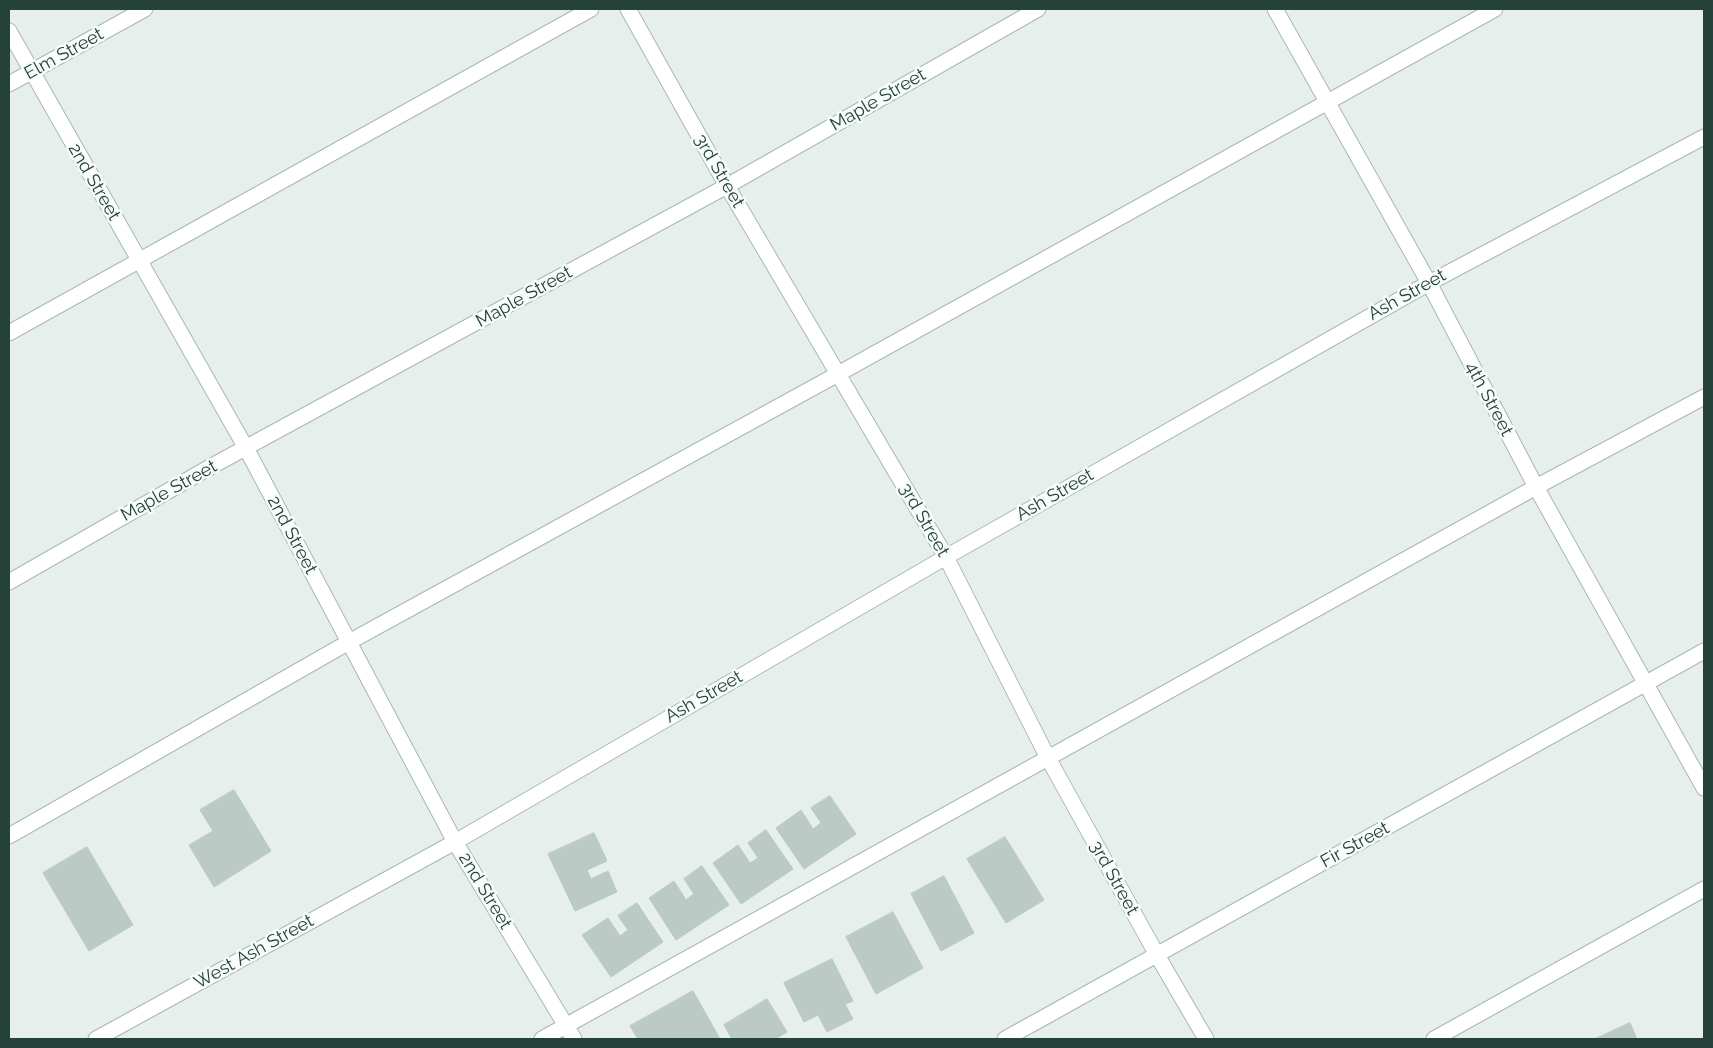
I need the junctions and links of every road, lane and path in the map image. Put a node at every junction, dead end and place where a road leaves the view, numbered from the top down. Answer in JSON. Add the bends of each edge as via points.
{"nodes":[{"id":1,"x":145,"y":9,"type":"edge"},
{"id":2,"x":591,"y":9,"type":"edge"},
{"id":3,"x":628,"y":9,"type":"edge"},
{"id":4,"x":1038,"y":9,"type":"edge"},
{"id":5,"x":1275,"y":9,"type":"edge"},
{"id":6,"x":1495,"y":9,"type":"edge"},
{"id":7,"x":9,"y":31,"type":"edge"},
{"id":8,"x":32,"y":71,"type":"junction"},
{"id":9,"x":9,"y":84,"type":"edge"},
{"id":10,"x":1328,"y":102,"type":"junction"},
{"id":11,"x":1704,"y":137,"type":"edge"},
{"id":12,"x":727,"y":186,"type":"junction"},
{"id":13,"x":139,"y":260,"type":"junction"},
{"id":14,"x":1429,"y":283,"type":"junction"},
{"id":15,"x":9,"y":333,"type":"edge"},
{"id":16,"x":838,"y":374,"type":"junction"},
{"id":17,"x":1704,"y":397,"type":"edge"},
{"id":18,"x":246,"y":448,"type":"junction"},
{"id":19,"x":1536,"y":487,"type":"junction"},
{"id":20,"x":946,"y":556,"type":"junction"},
{"id":21,"x":9,"y":582,"type":"edge"},
{"id":22,"x":349,"y":642,"type":"junction"},
{"id":23,"x":1704,"y":651,"type":"edge"},
{"id":24,"x":1645,"y":684,"type":"junction"},
{"id":25,"x":1048,"y":758,"type":"junction"},
{"id":26,"x":1704,"y":788,"type":"edge"},
{"id":27,"x":9,"y":836,"type":"edge"},
{"id":28,"x":455,"y":842,"type":"junction"},
{"id":29,"x":412,"y":865,"type":"joint"},
{"id":30,"x":1704,"y":888,"type":"edge"},
{"id":31,"x":1157,"y":955,"type":"junction"},
{"id":32,"x":566,"y":1025,"type":"junction"},
{"id":33,"x":96,"y":1039,"type":"edge"},
{"id":34,"x":542,"y":1039,"type":"edge"},
{"id":35,"x":574,"y":1039,"type":"edge"},
{"id":36,"x":1005,"y":1039,"type":"edge"},
{"id":37,"x":1206,"y":1039,"type":"edge"},
{"id":38,"x":1434,"y":1039,"type":"edge"}],
"edges":[{"from":1,"to":8,"type":"street","name":"Elm Street"},
{"from":2,"to":13,"type":"street"},
{"from":3,"to":12,"type":"street","name":"3rd Street"},
{"from":4,"to":12,"type":"street","name":"Maple Street"},
{"from":5,"to":10,"type":"street","name":"4th Street"},
{"from":6,"to":10,"type":"street"},
{"from":7,"to":8,"type":"street","name":"2nd Street"},
{"from":8,"to":9,"type":"street","name":"Elm Street"},
{"from":8,"to":13,"type":"street","name":"2nd Street"},
{"from":10,"to":14,"type":"street","name":"4th Street"},
{"from":10,"to":16,"type":"street"},
{"from":11,"to":14,"type":"street","name":"Ash Street"},
{"from":12,"to":16,"type":"street","name":"3rd Street"},
{"from":12,"to":18,"type":"street","name":"Maple Street"},
{"from":13,"to":15,"type":"street"},
{"from":13,"to":18,"type":"street","name":"2nd Street"},
{"from":14,"to":19,"type":"street","name":"4th Street"},
{"from":14,"to":20,"type":"street","name":"Ash Street"},
{"from":16,"to":20,"type":"street","name":"3rd Street"},
{"from":16,"to":22,"type":"street"},
{"from":17,"to":19,"type":"street"},
{"from":18,"to":21,"type":"street","name":"Maple Street"},
{"from":18,"to":22,"type":"street","name":"2nd Street"},
{"from":19,"to":24,"type":"street","name":"4th Street"},
{"from":19,"to":25,"type":"street"},
{"from":20,"to":25,"type":"street","name":"3rd Street"},
{"from":20,"to":28,"type":"street","name":"Ash Street"},
{"from":22,"to":27,"type":"street"},
{"from":22,"to":28,"type":"street","name":"2nd Street"},
{"from":23,"to":24,"type":"street","name":"Fir Street"},
{"from":24,"to":26,"type":"street","name":"4th Street"},
{"from":24,"to":31,"type":"street","name":"Fir Street"},
{"from":25,"to":31,"type":"street","name":"3rd Street"},
{"from":25,"to":32,"type":"street"},
{"from":28,"to":29,"type":"street","name":"Ash Street"},
{"from":28,"to":32,"type":"street","name":"2nd Street"},
{"from":29,"to":33,"type":"street","name":"West Ash Street"},
{"from":30,"to":38,"type":"street"},
{"from":31,"to":36,"type":"street","name":"Fir Street"},
{"from":31,"to":37,"type":"street","name":"3rd Street"},
{"from":32,"to":34,"type":"street"},
{"from":32,"to":35,"type":"street","name":"2nd Street"}]}
